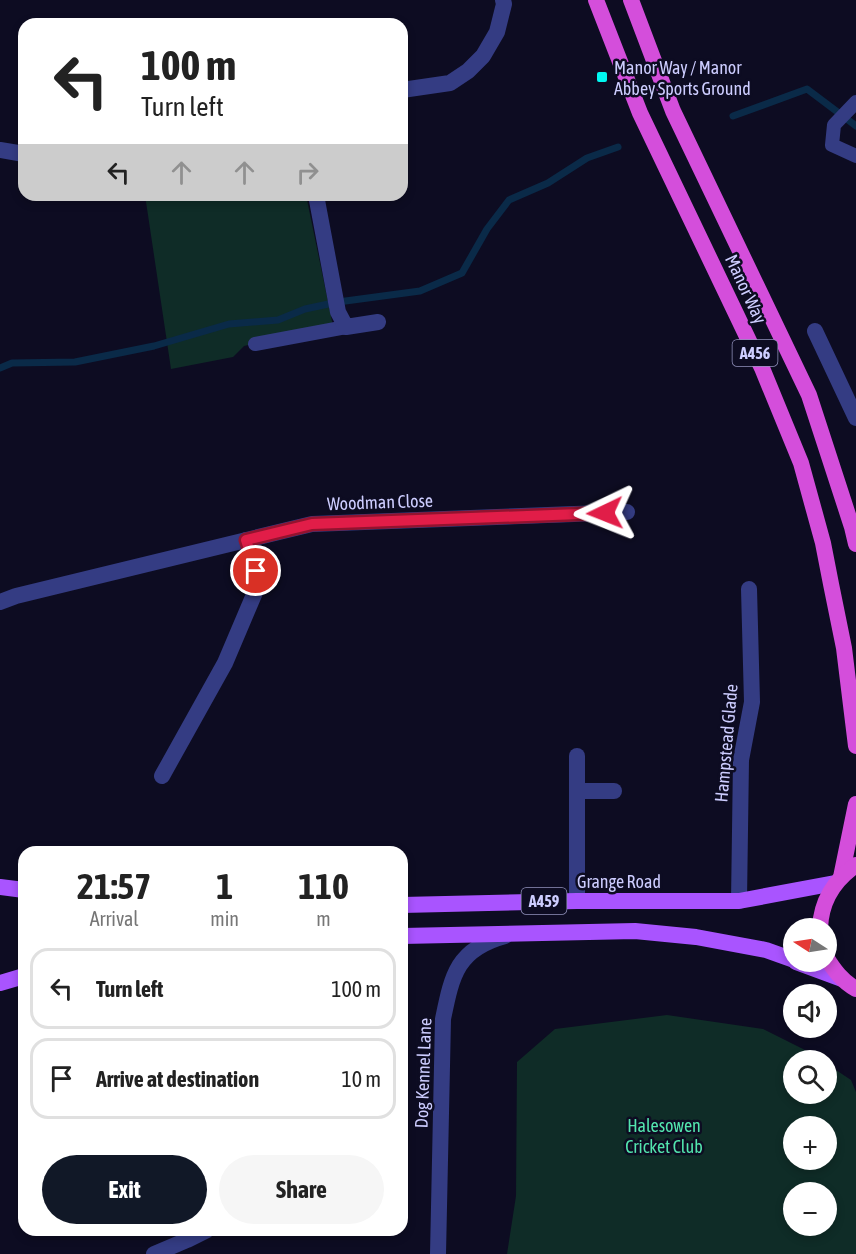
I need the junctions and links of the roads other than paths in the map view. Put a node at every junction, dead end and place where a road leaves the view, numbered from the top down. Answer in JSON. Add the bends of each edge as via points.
{"nodes":[{"id":1,"x":503,"y":0,"type":"edge"},
{"id":2,"x":596,"y":0,"type":"edge"},
{"id":3,"x":631,"y":0,"type":"edge"},
{"id":4,"x":408,"y":89,"type":"edge"},
{"id":5,"x":854,"y":104,"type":"edge"},
{"id":6,"x":0,"y":150,"type":"edge"},
{"id":7,"x":18,"y":153,"type":"edge"},
{"id":8,"x":856,"y":156,"type":"edge"},
{"id":9,"x":317,"y":201,"type":"edge"},
{"id":10,"x":342,"y":320,"type":"junction"},
{"id":11,"x":378,"y":322,"type":"dead end"},
{"id":12,"x":815,"y":331,"type":"dead end"},
{"id":13,"x":255,"y":344,"type":"dead end"},
{"id":14,"x":856,"y":418,"type":"edge"},
{"id":15,"x":627,"y":512,"type":"dead end"},
{"id":16,"x":246,"y":540,"type":"junction"},
{"id":17,"x":856,"y":544,"type":"edge"},
{"id":18,"x":749,"y":589,"type":"dead end"},
{"id":19,"x":0,"y":602,"type":"edge"},
{"id":20,"x":856,"y":746,"type":"edge"},
{"id":21,"x":577,"y":756,"type":"dead end"},
{"id":22,"x":162,"y":776,"type":"dead end"},
{"id":23,"x":577,"y":791,"type":"junction"},
{"id":24,"x":614,"y":791,"type":"dead end"},
{"id":25,"x":856,"y":804,"type":"edge"},
{"id":26,"x":856,"y":866,"type":"edge"},
{"id":27,"x":838,"y":880,"type":"junction"},
{"id":28,"x":0,"y":886,"type":"edge"},
{"id":29,"x":18,"y":889,"type":"edge"},
{"id":30,"x":577,"y":901,"type":"junction"},
{"id":31,"x":739,"y":901,"type":"junction"},
{"id":32,"x":408,"y":905,"type":"edge"},
{"id":33,"x":821,"y":918,"type":"edge"},
{"id":34,"x":518,"y":933,"type":"junction"},
{"id":35,"x":408,"y":936,"type":"edge"},
{"id":36,"x":783,"y":956,"type":"edge"},
{"id":37,"x":819,"y":972,"type":"edge"},
{"id":38,"x":836,"y":972,"type":"edge"},
{"id":39,"x":18,"y":978,"type":"edge"},
{"id":40,"x":0,"y":982,"type":"edge"},
{"id":41,"x":851,"y":987,"type":"edge"},
{"id":42,"x":195,"y":1236,"type":"edge"},
{"id":43,"x":154,"y":1254,"type":"edge"},
{"id":44,"x":438,"y":1254,"type":"edge"}],
"edges":[{"from":1,"to":4,"type":"street","via":[[497,32],[483,56],[468,71],[450,83]]},
{"from":2,"to":20,"type":"highway","name":"Manor Way","number":"A456","via":[[640,113],[762,368],[801,463],[823,543],[844,648]]},
{"from":3,"to":17,"type":"highway","name":"Manor Way","number":"A456","via":[[673,111],[809,395]]},
{"from":5,"to":8,"type":"lane","via":[[834,124],[832,145]]},
{"from":6,"to":7,"type":"street"},
{"from":9,"to":10,"type":"street"},
{"from":10,"to":11,"type":"street"},
{"from":10,"to":13,"type":"lane"},
{"from":12,"to":14,"type":"street"},
{"from":15,"to":16,"type":"street","name":"Woodman Close","via":[[312,524]]},
{"from":16,"to":19,"type":"street","name":"Woodman Close"},
{"from":16,"to":22,"type":"street","via":[[256,571],[256,590],[225,663]]},
{"from":18,"to":31,"type":"street","name":"Hampstead Glade","via":[[752,702],[741,760]]},
{"from":21,"to":23,"type":"street"},
{"from":23,"to":24,"type":"street"},
{"from":23,"to":30,"type":"street"},
{"from":25,"to":27,"type":"highway"},
{"from":26,"to":27,"type":"highway"},
{"from":27,"to":31,"type":"main road","name":"Grange Road","number":"A459"},
{"from":27,"to":33,"type":"highway","via":[[822,908]]},
{"from":28,"to":29,"type":"main road"},
{"from":30,"to":31,"type":"main road","name":"Grange Road","number":"A459"},
{"from":30,"to":32,"type":"main road","name":"Grange Road","number":"A459"},
{"from":34,"to":35,"type":"main road"},
{"from":34,"to":36,"type":"main road","via":[[635,931],[686,936]]},
{"from":34,"to":44,"type":"street","name":"Dog Kennel Lane","via":[[491,940],[469,952],[450,986],[443,1019]]},
{"from":37,"to":41,"type":"main road"},
{"from":38,"to":41,"type":"highway"},
{"from":39,"to":40,"type":"main road"},
{"from":42,"to":43,"type":"street"}]}
